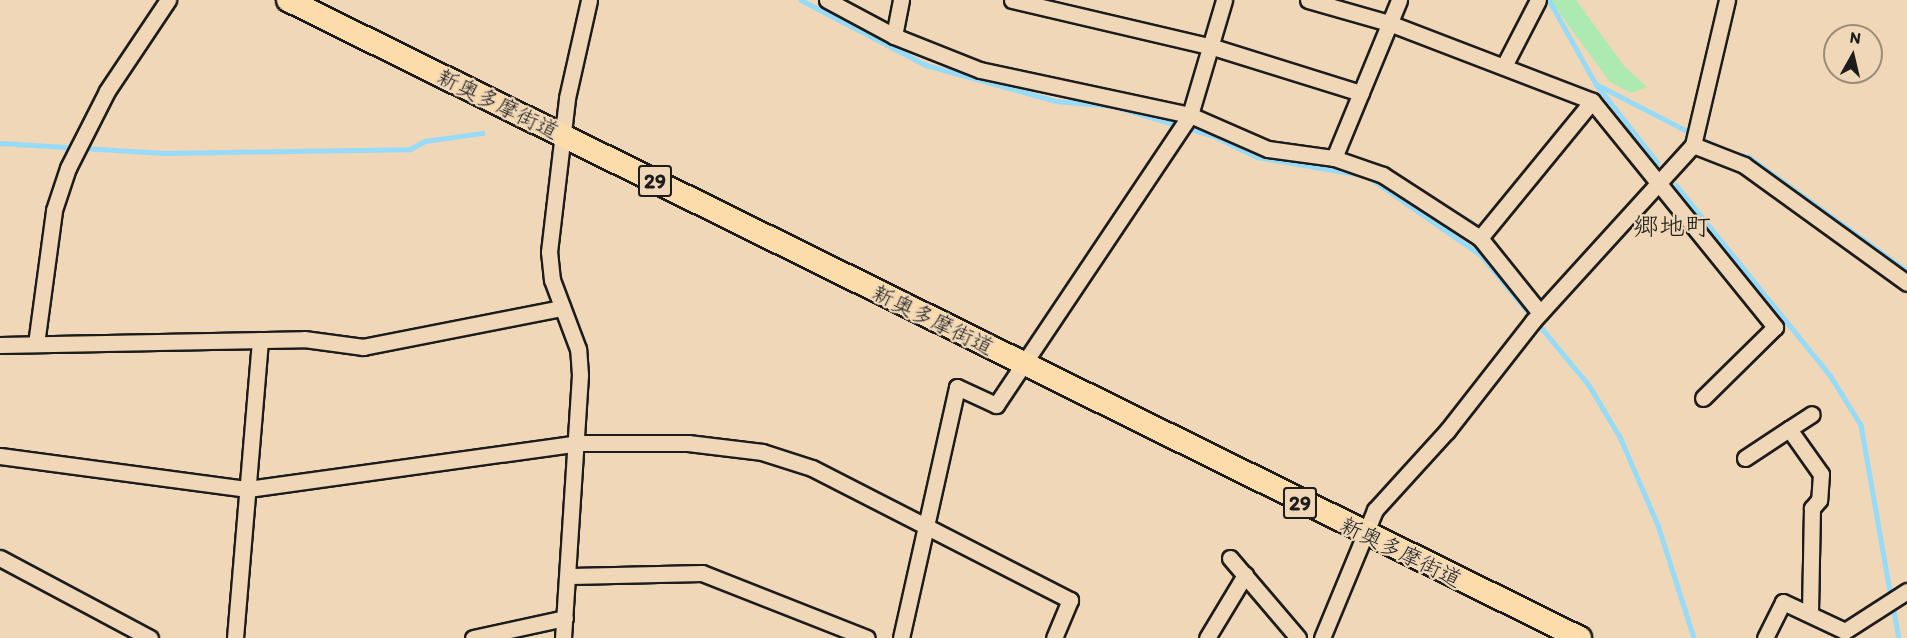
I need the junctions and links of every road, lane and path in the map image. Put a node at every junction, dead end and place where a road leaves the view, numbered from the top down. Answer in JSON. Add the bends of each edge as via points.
{"nodes":[{"id":1,"x":168,"y":0,"type":"edge"},
{"id":2,"x":288,"y":0,"type":"edge"},
{"id":3,"x":589,"y":0,"type":"edge"},
{"id":4,"x":827,"y":0,"type":"edge"},
{"id":5,"x":901,"y":0,"type":"edge"},
{"id":6,"x":1012,"y":0,"type":"edge"},
{"id":7,"x":1224,"y":0,"type":"edge"},
{"id":8,"x":1308,"y":0,"type":"edge"},
{"id":9,"x":1399,"y":0,"type":"edge"},
{"id":10,"x":1538,"y":0,"type":"edge"},
{"id":11,"x":1727,"y":0,"type":"edge"},
{"id":12,"x":1389,"y":23,"type":"junction"},
{"id":13,"x":894,"y":36,"type":"junction"},
{"id":14,"x":1213,"y":47,"type":"junction"},
{"id":15,"x":1504,"y":66,"type":"junction"},
{"id":16,"x":1361,"y":93,"type":"junction"},
{"id":17,"x":1592,"y":101,"type":"junction"},
{"id":18,"x":1188,"y":117,"type":"junction"},
{"id":19,"x":565,"y":136,"type":"junction"},
{"id":20,"x":1695,"y":139,"type":"junction"},
{"id":21,"x":1334,"y":158,"type":"junction"},
{"id":22,"x":1658,"y":184,"type":"junction"},
{"id":23,"x":1480,"y":238,"type":"junction"},
{"id":24,"x":1907,"y":284,"type":"edge"},
{"id":25,"x":562,"y":308,"type":"junction"},
{"id":26,"x":1537,"y":316,"type":"junction"},
{"id":27,"x":260,"y":340,"type":"junction"},
{"id":28,"x":36,"y":344,"type":"junction"},
{"id":29,"x":0,"y":345,"type":"edge"},
{"id":30,"x":1022,"y":364,"type":"junction"},
{"id":31,"x":1703,"y":398,"type":"dead end"},
{"id":32,"x":1812,"y":414,"type":"dead end"},
{"id":33,"x":1789,"y":429,"type":"junction"},
{"id":34,"x":578,"y":443,"type":"junction"},
{"id":35,"x":0,"y":456,"type":"edge"},
{"id":36,"x":1745,"y":458,"type":"dead end"},
{"id":37,"x":248,"y":489,"type":"junction"},
{"id":38,"x":928,"y":528,"type":"junction"},
{"id":39,"x":1362,"y":534,"type":"junction"},
{"id":40,"x":0,"y":558,"type":"edge"},
{"id":41,"x":1230,"y":558,"type":"dead end"},
{"id":42,"x":1245,"y":575,"type":"junction"},
{"id":43,"x":571,"y":576,"type":"junction"},
{"id":44,"x":1903,"y":593,"type":"edge"},
{"id":45,"x":1810,"y":614,"type":"junction"},
{"id":46,"x":565,"y":618,"type":"junction"},
{"id":47,"x":150,"y":638,"type":"edge"},
{"id":48,"x":235,"y":638,"type":"edge"},
{"id":49,"x":472,"y":638,"type":"edge"},
{"id":50,"x":563,"y":638,"type":"edge"},
{"id":51,"x":867,"y":638,"type":"edge"},
{"id":52,"x":901,"y":638,"type":"edge"},
{"id":53,"x":1054,"y":638,"type":"edge"},
{"id":54,"x":1207,"y":638,"type":"edge"},
{"id":55,"x":1298,"y":638,"type":"edge"},
{"id":56,"x":1322,"y":638,"type":"edge"},
{"id":57,"x":1580,"y":638,"type":"edge"},
{"id":58,"x":1765,"y":638,"type":"edge"}],
"edges":[{"from":1,"to":28,"type":"street","via":[[79,147],[54,210]]},
{"from":2,"to":19,"type":"main road","name":"新奥多摩街道","number":"29"},
{"from":3,"to":19,"type":"street","via":[[567,98]]},
{"from":4,"to":13,"type":"street"},
{"from":5,"to":13,"type":"street"},
{"from":6,"to":14,"type":"street"},
{"from":7,"to":14,"type":"street"},
{"from":8,"to":12,"type":"street"},
{"from":9,"to":12,"type":"street"},
{"from":10,"to":15,"type":"street"},
{"from":11,"to":20,"type":"street"},
{"from":12,"to":15,"type":"street"},
{"from":12,"to":16,"type":"street"},
{"from":13,"to":18,"type":"street","via":[[980,70]]},
{"from":14,"to":16,"type":"street"},
{"from":14,"to":18,"type":"street"},
{"from":15,"to":17,"type":"street"},
{"from":16,"to":21,"type":"street"},
{"from":17,"to":22,"type":"street"},
{"from":17,"to":23,"type":"street"},
{"from":18,"to":21,"type":"street","via":[[1268,149]]},
{"from":18,"to":30,"type":"street"},
{"from":19,"to":25,"type":"street","via":[[549,252]]},
{"from":19,"to":30,"type":"main road","name":"新奥多摩街道","number":"29"},
{"from":20,"to":22,"type":"street"},
{"from":20,"to":24,"type":"street","via":[[1744,165]]},
{"from":21,"to":23,"type":"street","via":[[1383,175]]},
{"from":22,"to":26,"type":"street"},
{"from":22,"to":31,"type":"street","via":[[1775,327]]},
{"from":23,"to":26,"type":"street"},
{"from":25,"to":27,"type":"street","via":[[363,347]]},
{"from":25,"to":34,"type":"street","via":[[578,349]]},
{"from":26,"to":39,"type":"street","via":[[1447,431],[1375,510]]},
{"from":27,"to":28,"type":"street"},
{"from":27,"to":37,"type":"street"},
{"from":28,"to":29,"type":"street"},
{"from":30,"to":38,"type":"street","via":[[996,405],[957,387]]},
{"from":30,"to":39,"type":"main road","name":"新奥多摩街道","number":"29"},
{"from":32,"to":33,"type":"street"},
{"from":33,"to":36,"type":"street"},
{"from":33,"to":45,"type":"street","via":[[1821,474],[1819,500],[1812,508]]},
{"from":34,"to":37,"type":"street"},
{"from":34,"to":38,"type":"street","via":[[688,443],[762,452],[812,468]]},
{"from":34,"to":43,"type":"street"},
{"from":35,"to":37,"type":"street"},
{"from":37,"to":48,"type":"street"},
{"from":38,"to":52,"type":"street"},
{"from":38,"to":53,"type":"street","via":[[1070,600]]},
{"from":39,"to":56,"type":"street"},
{"from":39,"to":57,"type":"main road","name":"新奥多摩街道","number":"29"},
{"from":40,"to":47,"type":"street"},
{"from":41,"to":42,"type":"street"},
{"from":42,"to":54,"type":"street"},
{"from":42,"to":55,"type":"street"},
{"from":43,"to":46,"type":"street"},
{"from":43,"to":51,"type":"street","via":[[702,573]]},
{"from":44,"to":45,"type":"street","via":[[1845,631]]},
{"from":45,"to":58,"type":"street","via":[[1783,602]]},
{"from":46,"to":49,"type":"street"},
{"from":46,"to":50,"type":"street"}]}
